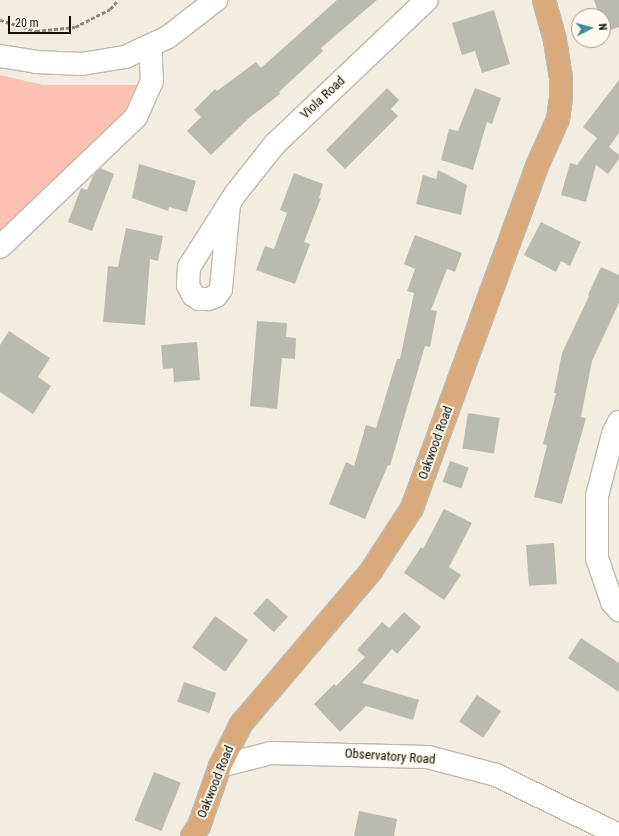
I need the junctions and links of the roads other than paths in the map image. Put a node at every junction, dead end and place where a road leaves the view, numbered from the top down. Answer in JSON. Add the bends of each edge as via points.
{"nodes":[{"id":1,"x":216,"y":0,"type":"edge"},
{"id":2,"x":427,"y":0,"type":"edge"},
{"id":3,"x":544,"y":0,"type":"edge"},
{"id":4,"x":150,"y":46,"type":"junction"},
{"id":5,"x":0,"y":56,"type":"edge"},
{"id":6,"x":229,"y":204,"type":"dead end"},
{"id":7,"x":0,"y":247,"type":"edge"},
{"id":8,"x":619,"y":422,"type":"edge"},
{"id":9,"x":619,"y":610,"type":"edge"},
{"id":10,"x":220,"y":766,"type":"junction"},
{"id":11,"x":619,"y":835,"type":"edge"},
{"id":12,"x":192,"y":836,"type":"edge"}],
"edges":[{"from":1,"to":4,"type":"street","via":[[168,37]]},
{"from":2,"to":6,"type":"street","name":"Viola Road","via":[[275,144]]},
{"from":3,"to":10,"type":"main road","name":"Oakwood Road","via":[[555,40],[561,78],[558,119],[534,173],[412,508],[371,571],[241,724]]},
{"from":4,"to":5,"type":"street","via":[[125,57],[82,64],[36,62]]},
{"from":4,"to":7,"type":"street","via":[[152,80],[136,117]]},
{"from":8,"to":9,"type":"street","via":[[613,434],[597,496],[597,558],[612,602]]},
{"from":10,"to":11,"type":"street","name":"Observatory Road","via":[[271,753],[428,757],[496,775]]},
{"from":10,"to":12,"type":"main road","name":"Oakwood Road","via":[[199,826]]}]}
